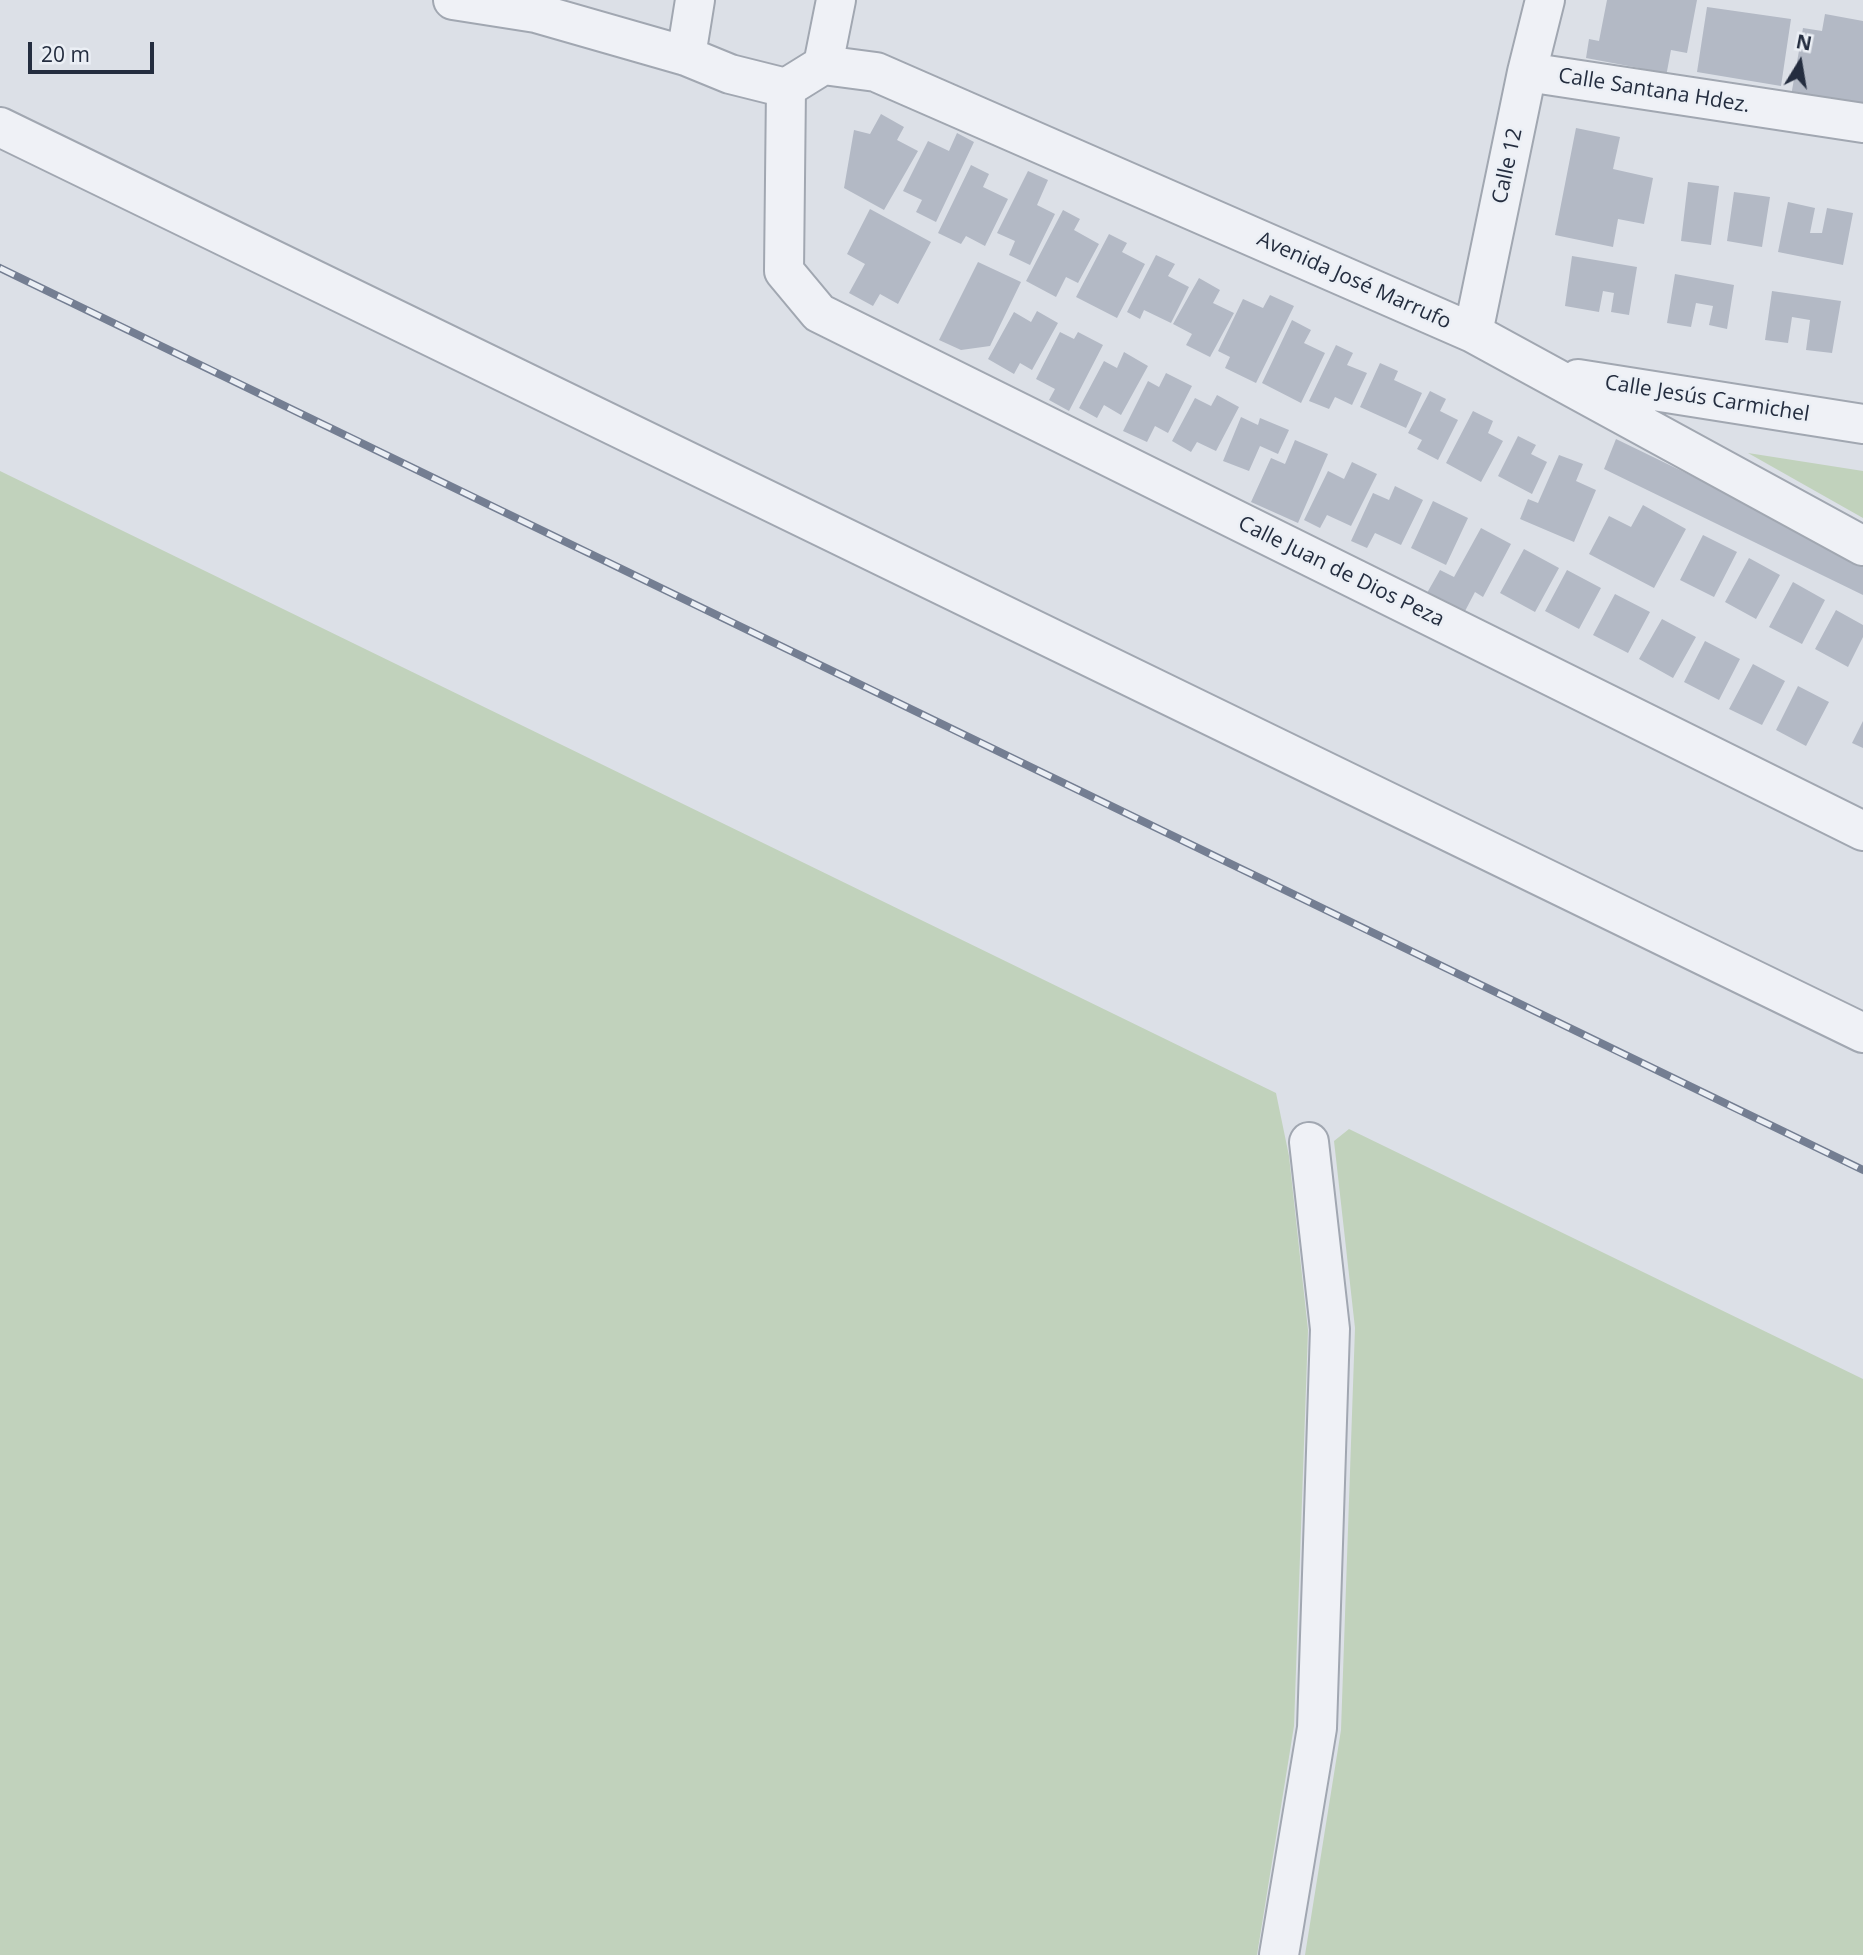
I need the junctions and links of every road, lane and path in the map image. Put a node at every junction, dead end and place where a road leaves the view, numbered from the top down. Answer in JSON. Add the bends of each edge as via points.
{"nodes":[{"id":1,"x":453,"y":0,"type":"edge"},
{"id":2,"x":695,"y":0,"type":"edge"},
{"id":3,"x":836,"y":0,"type":"edge"},
{"id":4,"x":1545,"y":0,"type":"edge"},
{"id":5,"x":686,"y":56,"type":"junction"},
{"id":6,"x":823,"y":65,"type":"junction"},
{"id":7,"x":1527,"y":72,"type":"junction"},
{"id":8,"x":786,"y":88,"type":"junction"},
{"id":9,"x":1863,"y":124,"type":"edge"},
{"id":10,"x":0,"y":127,"type":"edge"},
{"id":11,"x":1473,"y":333,"type":"junction"},
{"id":12,"x":1550,"y":375,"type":"junction"},
{"id":13,"x":1863,"y":424,"type":"edge"},
{"id":14,"x":1863,"y":547,"type":"edge"},
{"id":15,"x":1863,"y":831,"type":"edge"},
{"id":16,"x":1863,"y":1033,"type":"edge"},
{"id":17,"x":1309,"y":1142,"type":"dead end"},
{"id":18,"x":1279,"y":1955,"type":"edge"}],
"edges":[{"from":1,"to":5,"type":"street","via":[[537,13]]},
{"from":2,"to":5,"type":"street"},
{"from":3,"to":6,"type":"street"},
{"from":4,"to":7,"type":"street","name":"Calle 12"},
{"from":5,"to":8,"type":"street","via":[[730,74]]},
{"from":6,"to":8,"type":"street"},
{"from":6,"to":11,"type":"street","name":"Avenida José Marrufo","via":[[876,72]]},
{"from":7,"to":9,"type":"street","name":"Calle Santana Hdez."},
{"from":7,"to":11,"type":"street","name":"Calle 12"},
{"from":8,"to":15,"type":"street","name":"Calle Juan de Dios Peza","via":[[784,271],[819,313]]},
{"from":10,"to":16,"type":"street"},
{"from":11,"to":12,"type":"street","name":"Avenida José Marrufo"},
{"from":12,"to":13,"type":"street","name":"Calle Jesús Carmichel"},
{"from":12,"to":14,"type":"street","name":"Avenida José Marrufo"},
{"from":17,"to":18,"type":"street","via":[[1330,1329],[1317,1714]]}]}
